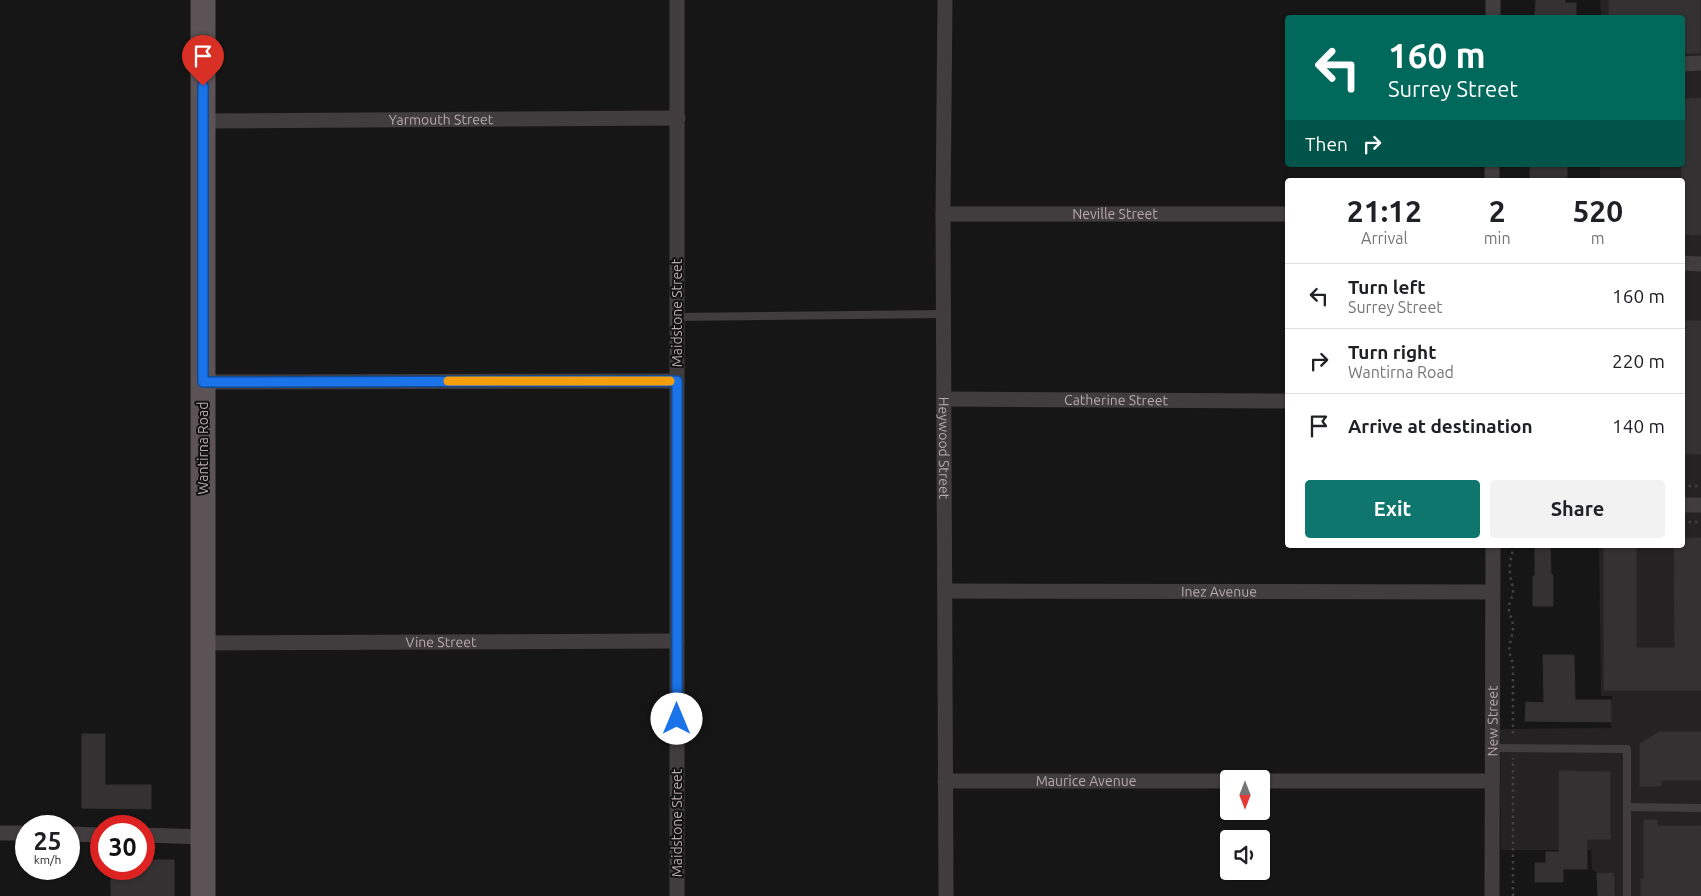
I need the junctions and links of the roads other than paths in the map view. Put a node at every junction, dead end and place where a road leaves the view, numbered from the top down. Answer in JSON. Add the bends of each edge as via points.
{"nodes":[{"id":1,"x":203,"y":0,"type":"edge"},
{"id":2,"x":676,"y":0,"type":"edge"},
{"id":3,"x":945,"y":0,"type":"edge"},
{"id":4,"x":1493,"y":0,"type":"edge"},
{"id":5,"x":1493,"y":15,"type":"edge"},
{"id":6,"x":1685,"y":64,"type":"edge"},
{"id":7,"x":1701,"y":64,"type":"edge"},
{"id":8,"x":678,"y":118,"type":"junction"},
{"id":9,"x":203,"y":121,"type":"junction"},
{"id":10,"x":944,"y":214,"type":"junction"},
{"id":11,"x":1285,"y":214,"type":"edge"},
{"id":12,"x":1685,"y":263,"type":"edge"},
{"id":13,"x":1701,"y":264,"type":"edge"},
{"id":14,"x":944,"y":314,"type":"junction"},
{"id":15,"x":677,"y":317,"type":"junction"},
{"id":16,"x":677,"y":381,"type":"junction"},
{"id":17,"x":203,"y":382,"type":"junction"},
{"id":18,"x":944,"y":399,"type":"junction"},
{"id":19,"x":1285,"y":401,"type":"edge"},
{"id":20,"x":1685,"y":505,"type":"edge"},
{"id":21,"x":1701,"y":505,"type":"edge"},
{"id":22,"x":1493,"y":548,"type":"edge"},
{"id":23,"x":945,"y":591,"type":"junction"},
{"id":24,"x":1492,"y":592,"type":"junction"},
{"id":25,"x":677,"y":641,"type":"junction"},
{"id":26,"x":203,"y":643,"type":"junction"},
{"id":27,"x":1492,"y":748,"type":"junction"},
{"id":28,"x":1492,"y":780,"type":"junction"},
{"id":29,"x":1220,"y":781,"type":"edge"},
{"id":30,"x":1270,"y":781,"type":"edge"},
{"id":31,"x":945,"y":782,"type":"junction"},
{"id":32,"x":1627,"y":807,"type":"junction"},
{"id":33,"x":1701,"y":808,"type":"edge"},
{"id":34,"x":0,"y":833,"type":"edge"},
{"id":35,"x":15,"y":833,"type":"edge"},
{"id":36,"x":155,"y":836,"type":"edge"},
{"id":37,"x":203,"y":837,"type":"junction"},
{"id":38,"x":203,"y":896,"type":"edge"},
{"id":39,"x":677,"y":896,"type":"edge"},
{"id":40,"x":946,"y":896,"type":"edge"},
{"id":41,"x":1492,"y":896,"type":"edge"},
{"id":42,"x":1628,"y":896,"type":"edge"}],
"edges":[{"from":1,"to":9,"type":"main road","name":"Wantirna Road"},
{"from":2,"to":8,"type":"street","name":"Maidstone Street"},
{"from":3,"to":10,"type":"street","name":"Heywood Street"},
{"from":4,"to":5,"type":"street"},
{"from":6,"to":7,"type":"street"},
{"from":8,"to":9,"type":"street","name":"Yarmouth Street"},
{"from":8,"to":15,"type":"street","name":"Maidstone Street"},
{"from":9,"to":17,"type":"main road","name":"Wantirna Road"},
{"from":10,"to":11,"type":"street","name":"Neville Street"},
{"from":10,"to":14,"type":"street","name":"Heywood Street"},
{"from":12,"to":13,"type":"street"},
{"from":14,"to":15,"type":"lane"},
{"from":14,"to":18,"type":"street","name":"Heywood Street"},
{"from":15,"to":16,"type":"street","name":"Maidstone Street"},
{"from":16,"to":17,"type":"street"},
{"from":16,"to":25,"type":"street","name":"Maidstone Street"},
{"from":17,"to":26,"type":"main road","name":"Wantirna Road"},
{"from":18,"to":19,"type":"street","name":"Catherine Street"},
{"from":18,"to":23,"type":"street","name":"Heywood Street"},
{"from":20,"to":21,"type":"street"},
{"from":22,"to":24,"type":"street","name":"New Street"},
{"from":23,"to":24,"type":"street","name":"Inez Avenue"},
{"from":23,"to":31,"type":"street","name":"Heywood Street"},
{"from":24,"to":27,"type":"street","name":"New Street"},
{"from":25,"to":26,"type":"street","name":"Vine Street"},
{"from":25,"to":39,"type":"street","name":"Maidstone Street"},
{"from":26,"to":37,"type":"main road","name":"Wantirna Road"},
{"from":27,"to":28,"type":"street","name":"New Street"},
{"from":27,"to":32,"type":"lane","via":[[1627,749]]},
{"from":28,"to":30,"type":"street"},
{"from":28,"to":41,"type":"street","name":"New Street"},
{"from":29,"to":31,"type":"street","name":"Maurice Avenue"},
{"from":31,"to":40,"type":"street","name":"Heywood Street"},
{"from":32,"to":33,"type":"lane"},
{"from":32,"to":42,"type":"lane"},
{"from":34,"to":35,"type":"street"},
{"from":36,"to":37,"type":"street"},
{"from":37,"to":38,"type":"main road","name":"Wantirna Road"}]}
